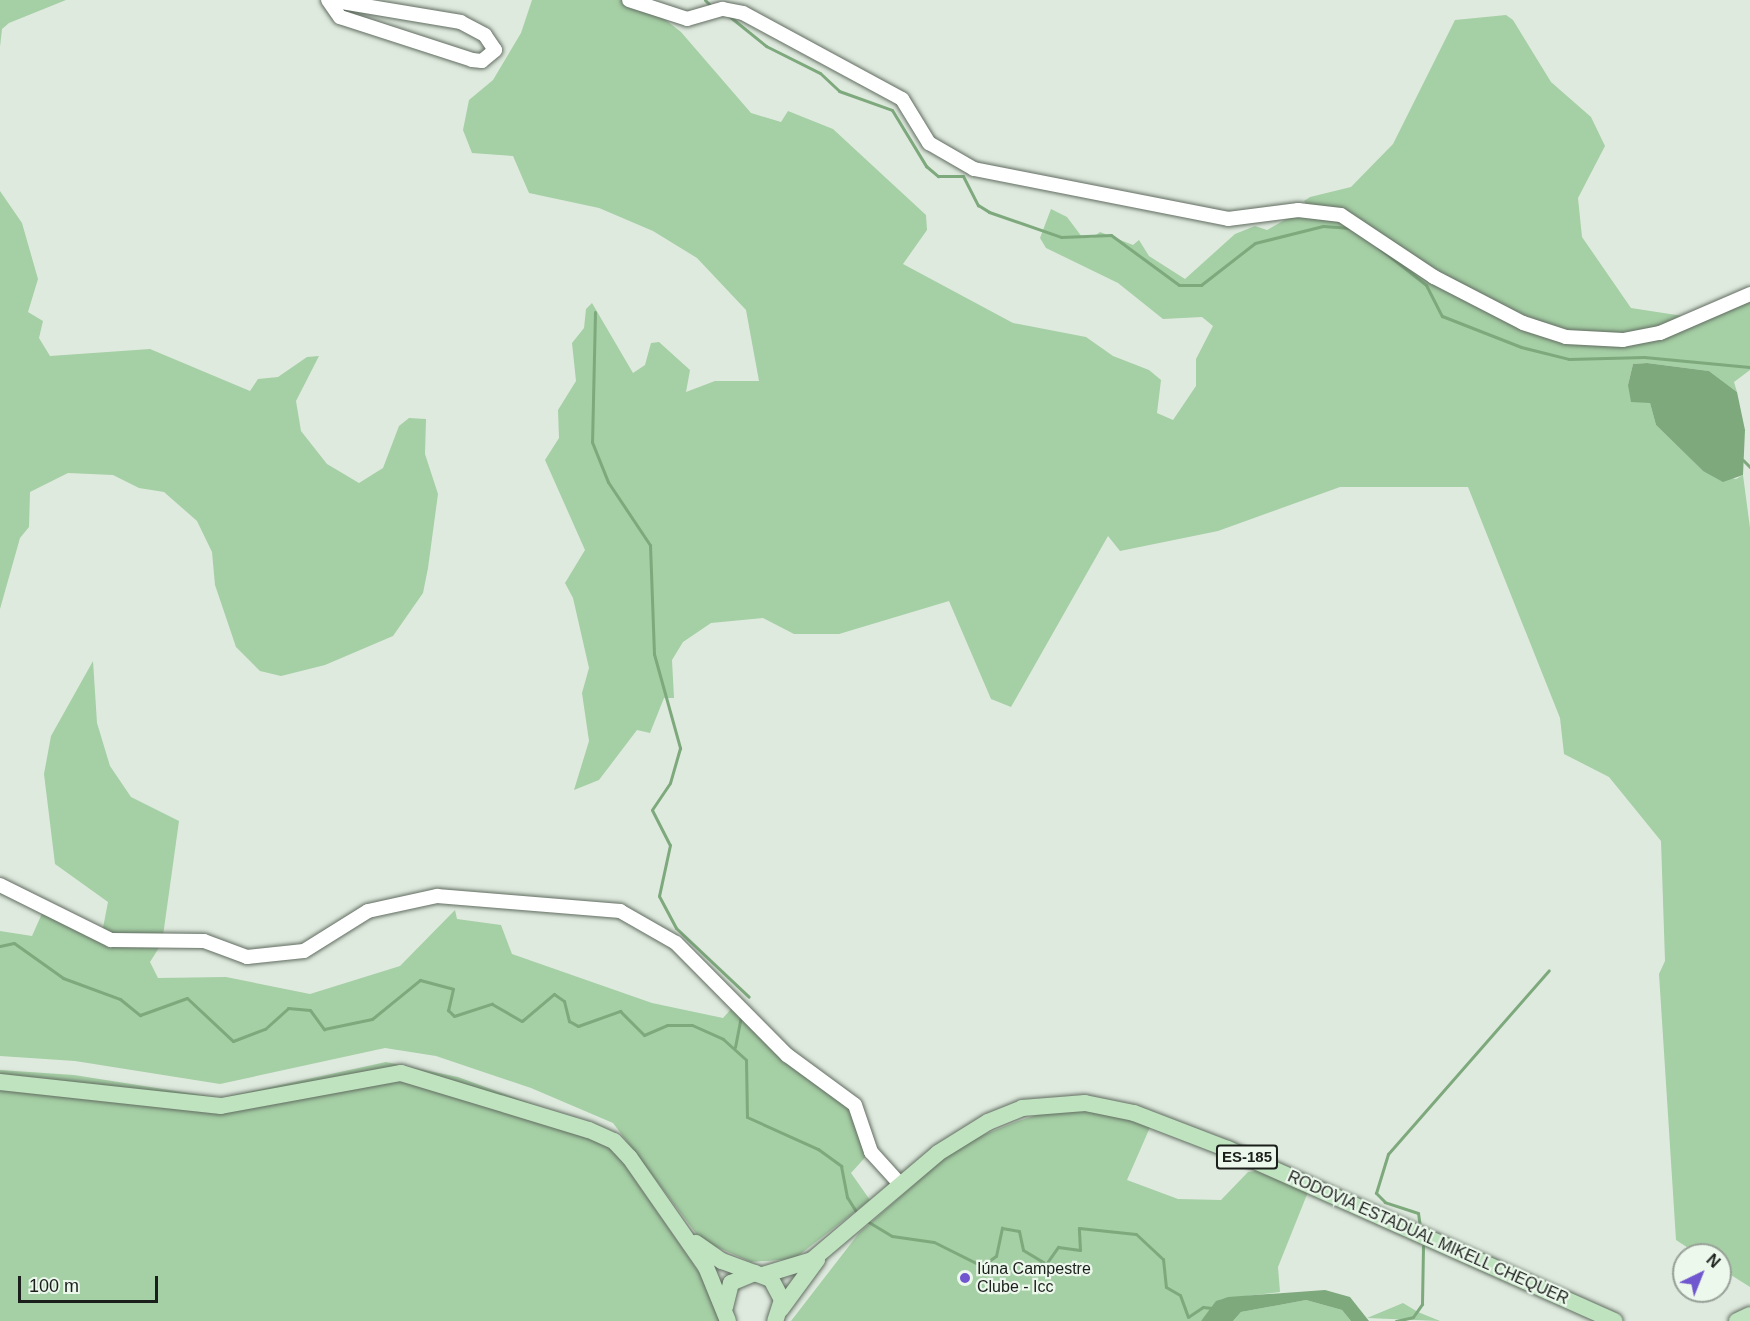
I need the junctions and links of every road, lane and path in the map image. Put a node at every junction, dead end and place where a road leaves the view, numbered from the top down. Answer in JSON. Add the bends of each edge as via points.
{"nodes":[{"id":1,"x":329,"y":0,"type":"edge"},
{"id":2,"x":629,"y":0,"type":"edge"},
{"id":3,"x":1750,"y":294,"type":"edge"},
{"id":4,"x":0,"y":885,"type":"edge"},
{"id":5,"x":0,"y":1082,"type":"edge"},
{"id":6,"x":900,"y":1184,"type":"junction"},
{"id":7,"x":682,"y":1231,"type":"junction"},
{"id":8,"x":823,"y":1253,"type":"junction"},
{"id":9,"x":759,"y":1274,"type":"junction"},
{"id":10,"x":778,"y":1315,"type":"edge"},
{"id":11,"x":1750,"y":1315,"type":"edge"},
{"id":12,"x":728,"y":1316,"type":"edge"},
{"id":13,"x":1614,"y":1321,"type":"edge"},
{"id":14,"x":1737,"y":1321,"type":"edge"}],
"edges":[{"from":1,"to":1,"type":"street","via":[[340,17],[411,42],[477,60],[495,50],[492,41],[461,22]]},
{"from":2,"to":3,"type":"street","via":[[687,19],[723,9],[743,13],[902,99],[929,143],[974,169],[1228,219],[1298,210],[1341,215],[1434,277],[1523,323],[1566,337],[1623,340],[1660,333]]},
{"from":4,"to":6,"type":"street","via":[[61,920],[111,940],[201,940],[247,957],[304,951],[368,911],[437,896],[620,910],[676,943],[787,1055],[855,1105],[872,1152]]},
{"from":5,"to":7,"type":"main road","via":[[221,1106],[383,1074],[424,1078],[614,1141]]},
{"from":6,"to":8,"type":"main road","name":"RODOVIA ESTADUAL MIKELL CHEQUER","number":"ES-185"},
{"from":6,"to":13,"type":"main road","name":"RODOVIA ESTADUAL MIKELL CHEQUER","number":"ES-185","via":[[964,1135],[1022,1108],[1059,1103],[1106,1106],[1350,1200]]},
{"from":7,"to":9,"type":"main road","via":[[722,1261]]},
{"from":7,"to":12,"type":"main road"},
{"from":8,"to":9,"type":"main road","number":"ES-185","via":[[797,1268]]},
{"from":8,"to":10,"type":"main road","number":"ES-185"},
{"from":9,"to":10,"type":"main road","number":"ES-185","via":[[776,1285]]},
{"from":9,"to":12,"type":"main road","number":"ES-185","via":[[731,1283]]},
{"from":11,"to":14,"type":"main road"}]}
